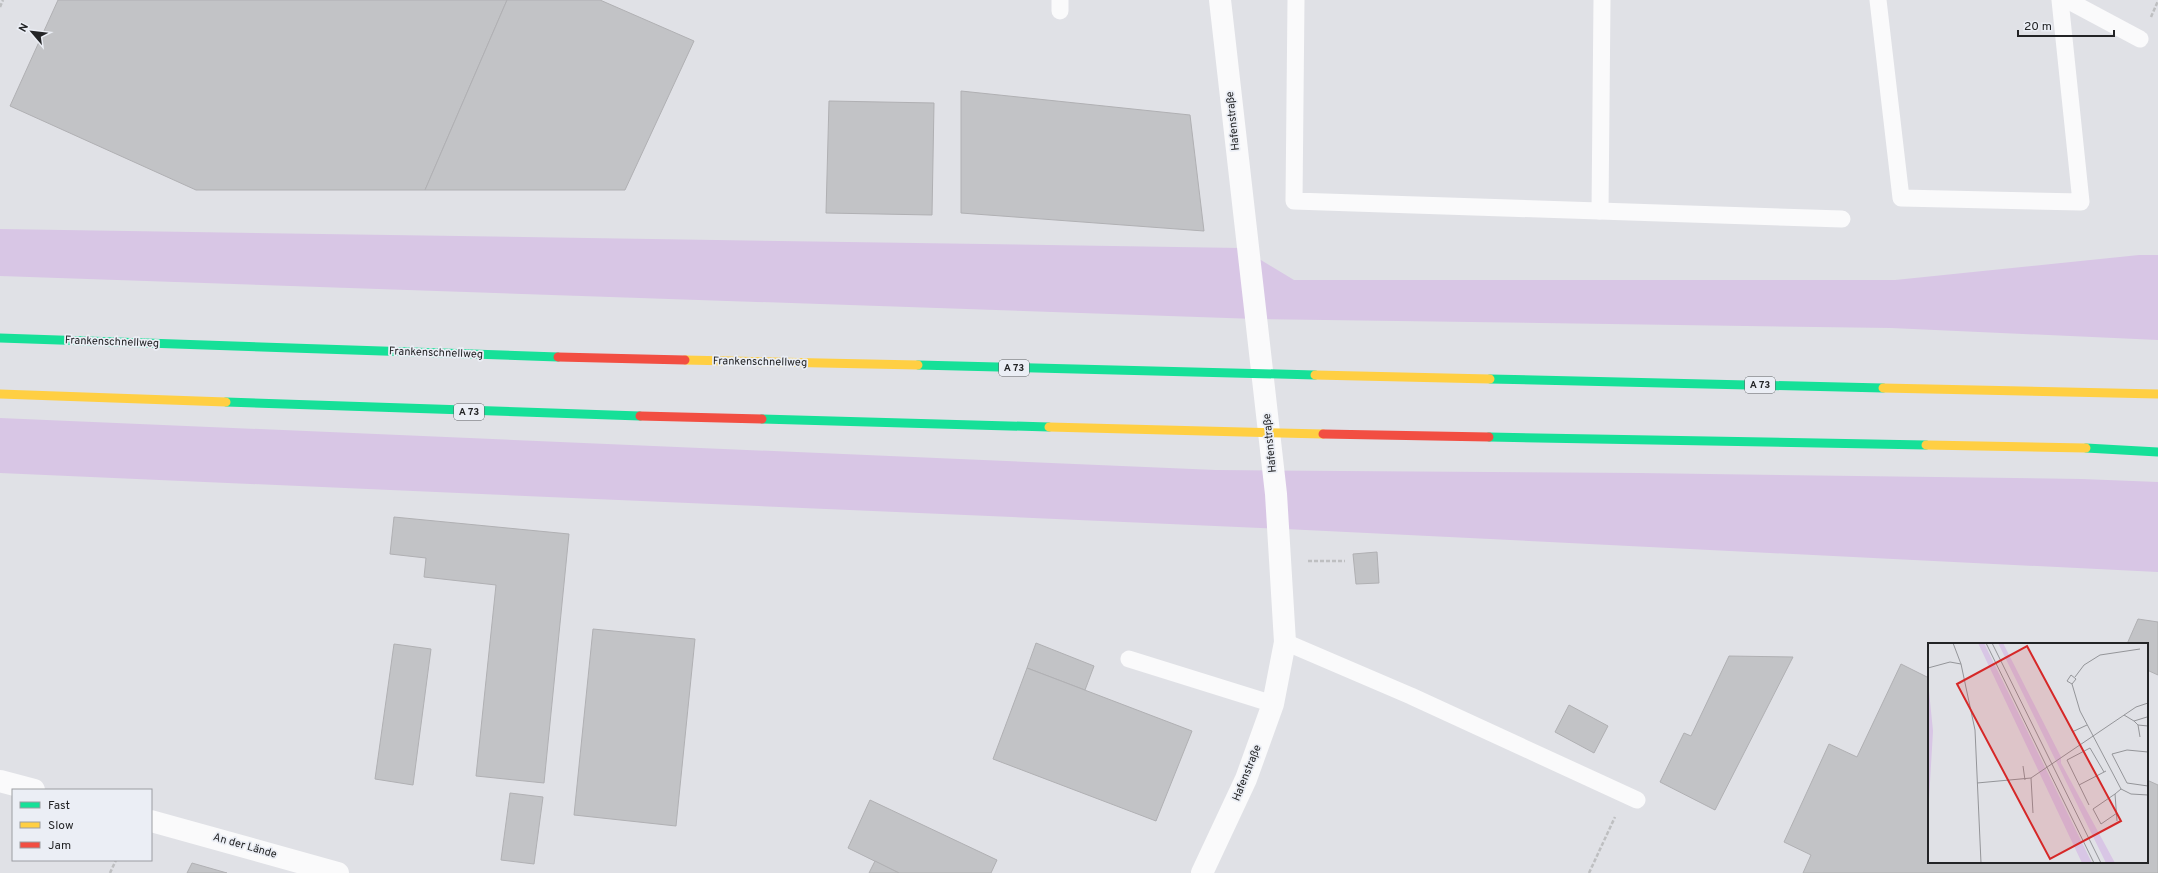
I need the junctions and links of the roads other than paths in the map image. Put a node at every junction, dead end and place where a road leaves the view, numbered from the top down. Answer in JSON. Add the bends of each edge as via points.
{"nodes":[{"id":1,"x":1220,"y":0,"type":"edge"},
{"id":2,"x":1296,"y":0,"type":"edge"},
{"id":3,"x":1602,"y":0,"type":"edge"},
{"id":4,"x":1878,"y":0,"type":"edge"},
{"id":5,"x":2060,"y":0,"type":"edge"},
{"id":6,"x":2067,"y":0,"type":"edge"},
{"id":7,"x":2140,"y":39,"type":"dead end"},
{"id":8,"x":1600,"y":211,"type":"junction"},
{"id":9,"x":1842,"y":219,"type":"dead end"},
{"id":10,"x":0,"y":338,"type":"edge"},
{"id":11,"x":0,"y":394,"type":"edge"},
{"id":12,"x":2158,"y":394,"type":"edge"},
{"id":13,"x":2158,"y":452,"type":"edge"},
{"id":14,"x":1285,"y":642,"type":"junction"},
{"id":15,"x":1129,"y":659,"type":"dead end"},
{"id":16,"x":1273,"y":704,"type":"junction"},
{"id":17,"x":0,"y":781,"type":"edge"},
{"id":18,"x":30,"y":789,"type":"edge"},
{"id":19,"x":1631,"y":798,"type":"road end"},
{"id":20,"x":152,"y":821,"type":"edge"},
{"id":21,"x":338,"y":873,"type":"edge"},
{"id":22,"x":1202,"y":873,"type":"edge"}],
"edges":[{"from":1,"to":14,"type":"street","name":"Hafenstraße","via":[[1276,494]]},
{"from":2,"to":8,"type":"lane","via":[[1294,201]]},
{"from":3,"to":8,"type":"lane"},
{"from":4,"to":5,"type":"lane","via":[[1901,198],[2081,202]]},
{"from":6,"to":7,"type":"lane"},
{"from":8,"to":9,"type":"lane"},
{"from":10,"to":12,"type":"highway","name":"Frankenschnellweg","number":"A 73","via":[[550,357]]},
{"from":11,"to":13,"type":"highway","number":"A 73","via":[[547,414]]},
{"from":14,"to":16,"type":"street","name":"Hafenstraße"},
{"from":14,"to":19,"type":"lane","via":[[1411,696]]},
{"from":15,"to":16,"type":"lane"},
{"from":16,"to":22,"type":"street","name":"Hafenstraße","via":[[1246,779]]},
{"from":17,"to":18,"type":"street"},
{"from":20,"to":21,"type":"street","name":"An der Lände"}]}
